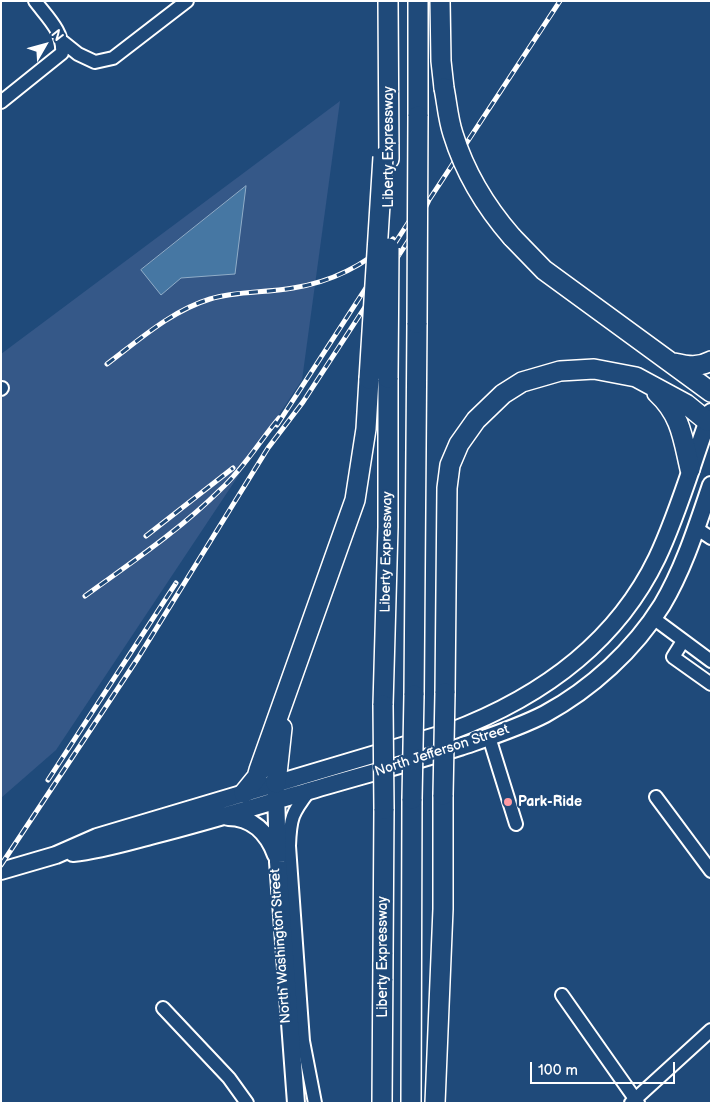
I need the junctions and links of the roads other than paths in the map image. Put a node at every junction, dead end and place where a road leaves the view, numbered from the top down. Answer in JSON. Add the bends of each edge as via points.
{"nodes":[{"id":1,"x":35,"y":1,"type":"edge"},
{"id":2,"x":187,"y":1,"type":"edge"},
{"id":3,"x":388,"y":1,"type":"edge"},
{"id":4,"x":418,"y":1,"type":"edge"},
{"id":5,"x":440,"y":1,"type":"edge"},
{"id":6,"x":63,"y":47,"type":"junction"},
{"id":7,"x":1,"y":102,"type":"edge"},
{"id":8,"x":386,"y":158,"type":"junction"},
{"id":9,"x":711,"y":361,"type":"edge"},
{"id":10,"x":671,"y":362,"type":"junction"},
{"id":11,"x":646,"y":383,"type":"junction"},
{"id":12,"x":711,"y":392,"type":"edge"},
{"id":13,"x":710,"y":418,"type":"edge"},
{"id":14,"x":690,"y":470,"type":"junction"},
{"id":15,"x":709,"y":494,"type":"edge"},
{"id":16,"x":696,"y":528,"type":"junction"},
{"id":17,"x":711,"y":538,"type":"edge"},
{"id":18,"x":653,"y":618,"type":"junction"},
{"id":19,"x":683,"y":640,"type":"junction"},
{"id":20,"x":711,"y":661,"type":"edge"},
{"id":21,"x":711,"y":684,"type":"edge"},
{"id":22,"x":285,"y":697,"type":"junction"},
{"id":23,"x":489,"y":737,"type":"junction"},
{"id":24,"x":309,"y":791,"type":"junction"},
{"id":25,"x":276,"y":792,"type":"junction"},
{"id":26,"x":244,"y":793,"type":"junction"},
{"id":27,"x":656,"y":797,"type":"dead end"},
{"id":28,"x":216,"y":820,"type":"junction"},
{"id":29,"x":516,"y":824,"type":"dead end"},
{"id":30,"x":56,"y":855,"type":"junction"},
{"id":31,"x":278,"y":862,"type":"junction"},
{"id":32,"x":1,"y":871,"type":"edge"},
{"id":33,"x":711,"y":871,"type":"edge"},
{"id":34,"x":562,"y":995,"type":"dead end"},
{"id":35,"x":163,"y":1008,"type":"dead end"},
{"id":36,"x":711,"y":1030,"type":"edge"},
{"id":37,"x":635,"y":1101,"type":"edge"},
{"id":38,"x":247,"y":1103,"type":"edge"},
{"id":39,"x":296,"y":1103,"type":"edge"},
{"id":40,"x":315,"y":1103,"type":"edge"},
{"id":41,"x":382,"y":1103,"type":"edge"},
{"id":42,"x":411,"y":1103,"type":"edge"},
{"id":43,"x":435,"y":1103,"type":"edge"}],
"edges":[{"from":1,"to":6,"type":"street","via":[[58,32]]},
{"from":2,"to":6,"type":"street","via":[[113,58],[95,62]]},
{"from":3,"to":8,"type":"highway","name":"Liberty Expressway","via":[[390,134]]},
{"from":4,"to":42,"type":"highway","name":"Liberty Expressway","bridge":true},
{"from":5,"to":10,"type":"highway","bridge":true,"via":[[441,60],[452,132],[480,195],[498,221],[544,270]]},
{"from":6,"to":7,"type":"street"},
{"from":8,"to":22,"type":"highway","bridge":true,"via":[[366,429],[355,500]]},
{"from":8,"to":41,"type":"highway","name":"Liberty Expressway","bridge":true,"via":[[388,528],[383,705]]},
{"from":9,"to":10,"type":"highway","via":[[690,367]]},
{"from":10,"to":12,"type":"highway"},
{"from":11,"to":13,"type":"highway"},
{"from":11,"to":14,"type":"highway","via":[[674,413],[685,441]]},
{"from":11,"to":43,"type":"highway","bridge":true,"via":[[636,377],[594,368],[560,371],[522,382],[503,394],[476,420],[459,444],[450,465]]},
{"from":13,"to":14,"type":"main road","name":"North Jefferson Street"},
{"from":14,"to":25,"type":"main road","name":"North Jefferson Street","via":[[664,543],[640,588],[606,633],[561,672],[483,719]]},
{"from":15,"to":16,"type":"main road","name":"North Jefferson Street"},
{"from":16,"to":17,"type":"street"},
{"from":16,"to":18,"type":"main road","name":"North Jefferson Street","via":[[674,582]]},
{"from":18,"to":19,"type":"street"},
{"from":18,"to":23,"type":"main road","name":"North Jefferson Street","via":[[623,654],[586,687],[546,714]]},
{"from":19,"to":20,"type":"street"},
{"from":19,"to":21,"type":"street","via":[[673,657]]},
{"from":22,"to":25,"type":"highway"},
{"from":22,"to":26,"type":"highway","via":[[256,777]]},
{"from":23,"to":24,"type":"main road","name":"North Jefferson Street"},
{"from":23,"to":29,"type":"street"},
{"from":24,"to":25,"type":"main road","name":"North Jefferson Street"},
{"from":24,"to":40,"type":"street","name":"North Washington Street","via":[[291,819],[289,846],[303,1041]]},
{"from":25,"to":26,"type":"main road","name":"North Jefferson Street"},
{"from":25,"to":28,"type":"main road","name":"North Jefferson Street"},
{"from":25,"to":31,"type":"main road"},
{"from":26,"to":30,"type":"main road","name":"North Jefferson Street","via":[[97,837]]},
{"from":27,"to":33,"type":"street"},
{"from":28,"to":30,"type":"main road","name":"North Jefferson Street","via":[[97,850]]},
{"from":28,"to":31,"type":"main road","via":[[237,818],[255,824],[268,838]]},
{"from":30,"to":32,"type":"main road","name":"North Jefferson Street"},
{"from":31,"to":39,"type":"main road"},
{"from":34,"to":37,"type":"street"},
{"from":35,"to":38,"type":"street","via":[[229,1078]]},
{"from":36,"to":37,"type":"street"}]}
